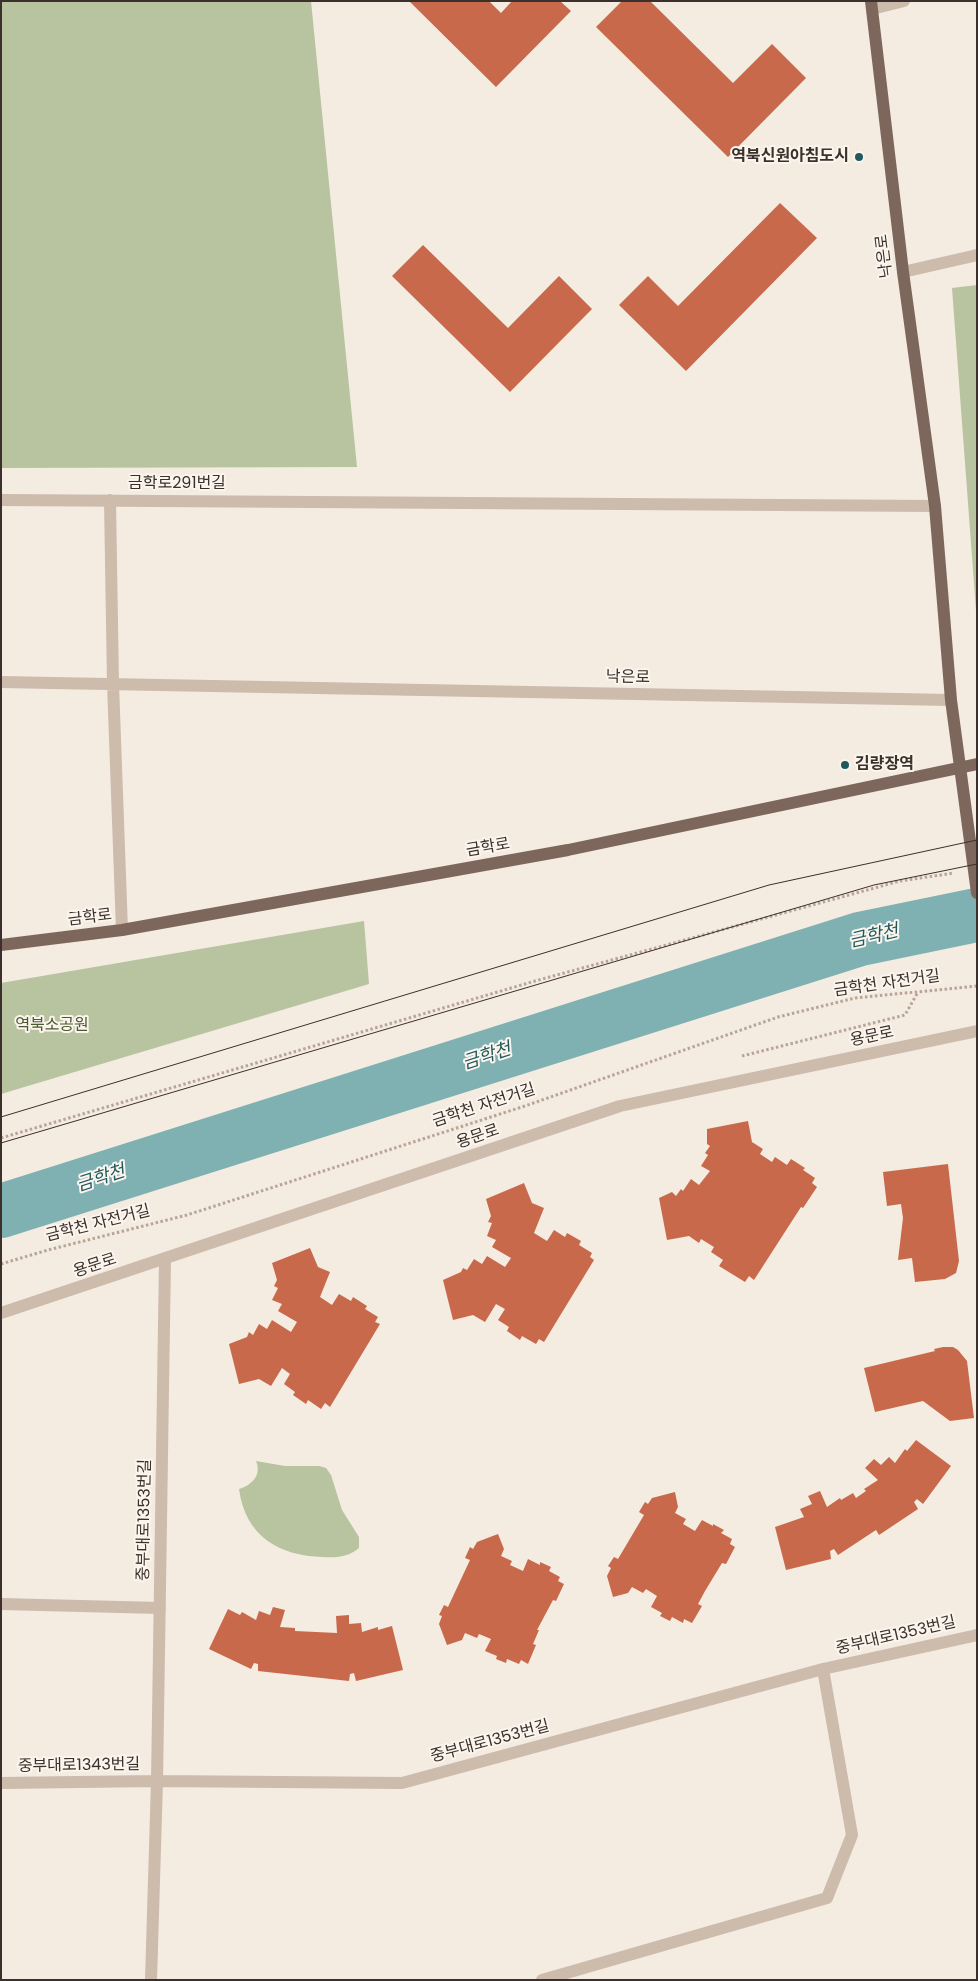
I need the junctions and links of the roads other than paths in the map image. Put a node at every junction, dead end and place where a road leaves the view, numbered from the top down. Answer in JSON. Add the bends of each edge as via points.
{"nodes":[{"id":1,"x":904,"y":1,"type":"edge"},
{"id":2,"x":872,"y":5,"type":"edge"},
{"id":3,"x":977,"y":255,"type":"edge"},
{"id":4,"x":903,"y":272,"type":"junction"},
{"id":5,"x":1,"y":500,"type":"edge"},
{"id":6,"x":110,"y":500,"type":"junction"},
{"id":7,"x":935,"y":506,"type":"junction"},
{"id":8,"x":1,"y":682,"type":"edge"},
{"id":9,"x":113,"y":684,"type":"junction"},
{"id":10,"x":951,"y":700,"type":"junction"},
{"id":11,"x":977,"y":764,"type":"edge"},
{"id":12,"x":959,"y":767,"type":"junction"},
{"id":13,"x":977,"y":893,"type":"edge"},
{"id":14,"x":122,"y":930,"type":"junction"},
{"id":15,"x":1,"y":945,"type":"edge"},
{"id":16,"x":977,"y":1031,"type":"edge"},
{"id":17,"x":166,"y":1259,"type":"junction"},
{"id":18,"x":1,"y":1313,"type":"edge"},
{"id":19,"x":1,"y":1604,"type":"edge"},
{"id":20,"x":160,"y":1608,"type":"junction"},
{"id":21,"x":977,"y":1635,"type":"edge"},
{"id":22,"x":823,"y":1670,"type":"junction"},
{"id":23,"x":158,"y":1781,"type":"junction"},
{"id":24,"x":1,"y":1783,"type":"edge"},
{"id":25,"x":151,"y":1980,"type":"edge"},
{"id":26,"x":542,"y":1980,"type":"edge"}],
"edges":[{"from":1,"to":2,"type":"street"},
{"from":2,"to":4,"type":"main road","name":"낙은로"},
{"from":3,"to":4,"type":"street"},
{"from":4,"to":7,"type":"main road","name":"낙은로"},
{"from":5,"to":6,"type":"street"},
{"from":6,"to":7,"type":"street","name":"금학로291번길"},
{"from":6,"to":9,"type":"street","name":"금학로291번길"},
{"from":7,"to":10,"type":"main road","name":"낙은로"},
{"from":8,"to":9,"type":"street"},
{"from":9,"to":10,"type":"street","name":"낙은로"},
{"from":9,"to":14,"type":"street","name":"금학로291번길"},
{"from":10,"to":12,"type":"main road","name":"낙은로"},
{"from":11,"to":12,"type":"main road","name":"금학로"},
{"from":12,"to":13,"type":"main road","name":"낙은로"},
{"from":12,"to":14,"type":"main road","name":"금학로","via":[[568,850]]},
{"from":14,"to":15,"type":"main road","name":"금학로"},
{"from":16,"to":17,"type":"street","name":"용문로","via":[[620,1106]]},
{"from":17,"to":18,"type":"street","name":"용문로"},
{"from":17,"to":20,"type":"street","name":"중부대로1353번길"},
{"from":19,"to":20,"type":"street"},
{"from":20,"to":23,"type":"street","name":"중부대로1353번길"},
{"from":21,"to":22,"type":"street","name":"중부대로1353번길"},
{"from":22,"to":23,"type":"street","name":"중부대로1353번길","via":[[402,1783]]},
{"from":22,"to":26,"type":"street","name":"중부대로1353번길","via":[[852,1834],[826,1898]]},
{"from":23,"to":24,"type":"street","name":"중부대로1343번길"},
{"from":23,"to":25,"type":"street","name":"중부대로1353번길"}]}
